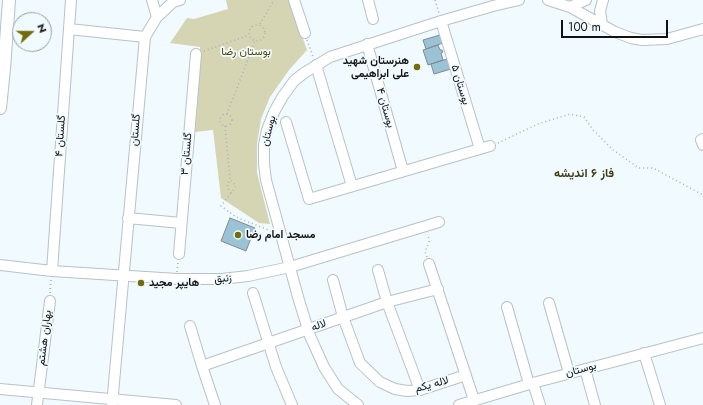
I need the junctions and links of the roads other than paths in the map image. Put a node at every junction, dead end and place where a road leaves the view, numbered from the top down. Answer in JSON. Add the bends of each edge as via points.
{"nodes":[{"id":1,"x":8,"y":0,"type":"edge"},
{"id":2,"x":71,"y":0,"type":"edge"},
{"id":3,"x":152,"y":0,"type":"edge"},
{"id":4,"x":180,"y":0,"type":"edge"},
{"id":5,"x":294,"y":0,"type":"edge"},
{"id":6,"x":368,"y":0,"type":"edge"},
{"id":7,"x":519,"y":0,"type":"edge"},
{"id":8,"x":548,"y":0,"type":"edge"},
{"id":9,"x":586,"y":0,"type":"edge"},
{"id":10,"x":603,"y":0,"type":"edge"},
{"id":11,"x":570,"y":7,"type":"junction"},
{"id":12,"x":157,"y":17,"type":"junction"},
{"id":13,"x":373,"y":18,"type":"dead end"},
{"id":14,"x":441,"y":21,"type":"junction"},
{"id":15,"x":602,"y":24,"type":"junction"},
{"id":16,"x":69,"y":29,"type":"junction"},
{"id":17,"x":703,"y":29,"type":"edge"},
{"id":18,"x":305,"y":33,"type":"road end"},
{"id":19,"x":145,"y":37,"type":"junction"},
{"id":20,"x":367,"y":44,"type":"junction"},
{"id":21,"x":196,"y":54,"type":"road end"},
{"id":22,"x":316,"y":65,"type":"junction"},
{"id":23,"x":0,"y":108,"type":"edge"},
{"id":24,"x":286,"y":122,"type":"dead end"},
{"id":25,"x":490,"y":146,"type":"road end"},
{"id":26,"x":480,"y":149,"type":"junction"},
{"id":27,"x":404,"y":171,"type":"junction"},
{"id":28,"x":352,"y":186,"type":"junction"},
{"id":29,"x":128,"y":218,"type":"junction"},
{"id":30,"x":439,"y":222,"type":"dead end"},
{"id":31,"x":181,"y":223,"type":"junction"},
{"id":32,"x":179,"y":254,"type":"road end"},
{"id":33,"x":429,"y":264,"type":"road end"},
{"id":34,"x":0,"y":265,"type":"edge"},
{"id":35,"x":290,"y":267,"type":"junction"},
{"id":36,"x":378,"y":270,"type":"dead end"},
{"id":37,"x":52,"y":271,"type":"junction"},
{"id":38,"x":124,"y":276,"type":"junction"},
{"id":39,"x":333,"y":280,"type":"dead end"},
{"id":40,"x":438,"y":289,"type":"junction"},
{"id":41,"x":253,"y":293,"type":"dead end"},
{"id":42,"x":50,"y":301,"type":"road end"},
{"id":43,"x":387,"y":302,"type":"junction"},
{"id":44,"x":549,"y":303,"type":"dead end"},
{"id":45,"x":507,"y":307,"type":"dead end"},
{"id":46,"x":343,"y":317,"type":"junction"},
{"id":47,"x":190,"y":326,"type":"dead end"},
{"id":48,"x":308,"y":329,"type":"junction"},
{"id":49,"x":703,"y":338,"type":"edge"},
{"id":50,"x":268,"y":343,"type":"junction"},
{"id":51,"x":644,"y":353,"type":"junction"},
{"id":52,"x":202,"y":366,"type":"junction"},
{"id":53,"x":585,"y":369,"type":"junction"},
{"id":54,"x":569,"y":373,"type":"junction"},
{"id":55,"x":466,"y":375,"type":"junction"},
{"id":56,"x":531,"y":383,"type":"junction"},
{"id":57,"x":0,"y":389,"type":"edge"},
{"id":58,"x":420,"y":390,"type":"junction"},
{"id":59,"x":38,"y":393,"type":"junction"},
{"id":60,"x":474,"y":400,"type":"junction"},
{"id":61,"x":112,"y":402,"type":"edge"},
{"id":62,"x":37,"y":405,"type":"edge"},
{"id":63,"x":176,"y":405,"type":"edge"},
{"id":64,"x":215,"y":405,"type":"edge"},
{"id":65,"x":292,"y":405,"type":"edge"},
{"id":66,"x":358,"y":405,"type":"edge"},
{"id":67,"x":460,"y":405,"type":"edge"},
{"id":68,"x":540,"y":405,"type":"edge"},
{"id":69,"x":595,"y":405,"type":"edge"},
{"id":70,"x":660,"y":405,"type":"edge"}],
"edges":[{"from":1,"to":23,"type":"main road"},
{"from":2,"to":16,"type":"street","name":"گلستان ۴"},
{"from":3,"to":12,"type":"street"},
{"from":4,"to":12,"type":"street","name":"گلستان","via":[[173,2]]},
{"from":5,"to":18,"type":"street"},
{"from":6,"to":13,"type":"street"},
{"from":7,"to":14,"type":"street","name":"بوستان"},
{"from":8,"to":11,"type":"street"},
{"from":9,"to":11,"type":"street"},
{"from":10,"to":15,"type":"street","via":[[600,11]]},
{"from":11,"to":15,"type":"street"},
{"from":12,"to":19,"type":"street","name":"گلستان"},
{"from":14,"to":20,"type":"street","name":"بوستان"},
{"from":14,"to":26,"type":"street","name":"بوستان ۵"},
{"from":15,"to":17,"type":"street","via":[[630,38],[642,40],[667,39]]},
{"from":16,"to":19,"type":"street"},
{"from":16,"to":37,"type":"street","name":"گلستان ۴"},
{"from":19,"to":29,"type":"street","name":"گلستان"},
{"from":20,"to":22,"type":"street","name":"بوستان","via":[[330,57]]},
{"from":20,"to":27,"type":"street","name":"بوستان ۴"},
{"from":21,"to":31,"type":"street","name":"گلستان ۳"},
{"from":22,"to":28,"type":"street"},
{"from":22,"to":35,"type":"street","name":"بوستان","via":[[286,91],[274,112],[265,137],[263,155],[266,174]]},
{"from":24,"to":28,"type":"street","via":[[309,199]]},
{"from":25,"to":26,"type":"street"},
{"from":26,"to":27,"type":"street"},
{"from":27,"to":28,"type":"street"},
{"from":29,"to":31,"type":"street"},
{"from":29,"to":38,"type":"street","name":"گلستان"},
{"from":30,"to":35,"type":"street","name":"زنبق"},
{"from":31,"to":32,"type":"street","name":"گلستان ۳"},
{"from":33,"to":40,"type":"street"},
{"from":34,"to":37,"type":"street","name":"زنبق"},
{"from":35,"to":38,"type":"street","name":"زنبق","via":[[248,276],[198,280]]},
{"from":35,"to":48,"type":"street","name":"بوستان"},
{"from":36,"to":43,"type":"street"},
{"from":37,"to":38,"type":"street","name":"زنبق"},
{"from":38,"to":61,"type":"street","name":"گلستان"},
{"from":39,"to":46,"type":"street","name":"لاله یکم"},
{"from":40,"to":43,"type":"street","name":"لاله"},
{"from":40,"to":55,"type":"street"},
{"from":41,"to":50,"type":"street"},
{"from":42,"to":59,"type":"street","name":"بهاران هشتم"},
{"from":43,"to":46,"type":"street","name":"لاله"},
{"from":43,"to":58,"type":"street"},
{"from":44,"to":54,"type":"street"},
{"from":45,"to":56,"type":"street"},
{"from":46,"to":48,"type":"street","name":"لاله"},
{"from":46,"to":58,"type":"street","name":"لاله یکم","via":[[360,363],[370,373],[380,382],[395,389]]},
{"from":47,"to":52,"type":"street"},
{"from":48,"to":50,"type":"street","name":"لاله"},
{"from":48,"to":66,"type":"street","name":"بوستان","via":[[324,367],[338,389]]},
{"from":49,"to":51,"type":"street","name":"بوستان"},
{"from":50,"to":52,"type":"street","name":"لاله"},
{"from":50,"to":65,"type":"street"},
{"from":51,"to":53,"type":"street","name":"بوستان"},
{"from":51,"to":70,"type":"street"},
{"from":52,"to":64,"type":"street"},
{"from":53,"to":54,"type":"street","name":"بوستان"},
{"from":53,"to":69,"type":"street"},
{"from":54,"to":56,"type":"street","name":"بوستان"},
{"from":55,"to":58,"type":"street","name":"لاله یکم"},
{"from":55,"to":60,"type":"street"},
{"from":56,"to":60,"type":"street","name":"بوستان"},
{"from":56,"to":68,"type":"street"},
{"from":57,"to":59,"type":"street"},
{"from":59,"to":61,"type":"street"},
{"from":59,"to":62,"type":"street","name":"بهاران هشتم"},
{"from":60,"to":67,"type":"street","name":"بوستان"},
{"from":61,"to":63,"type":"street"}]}
